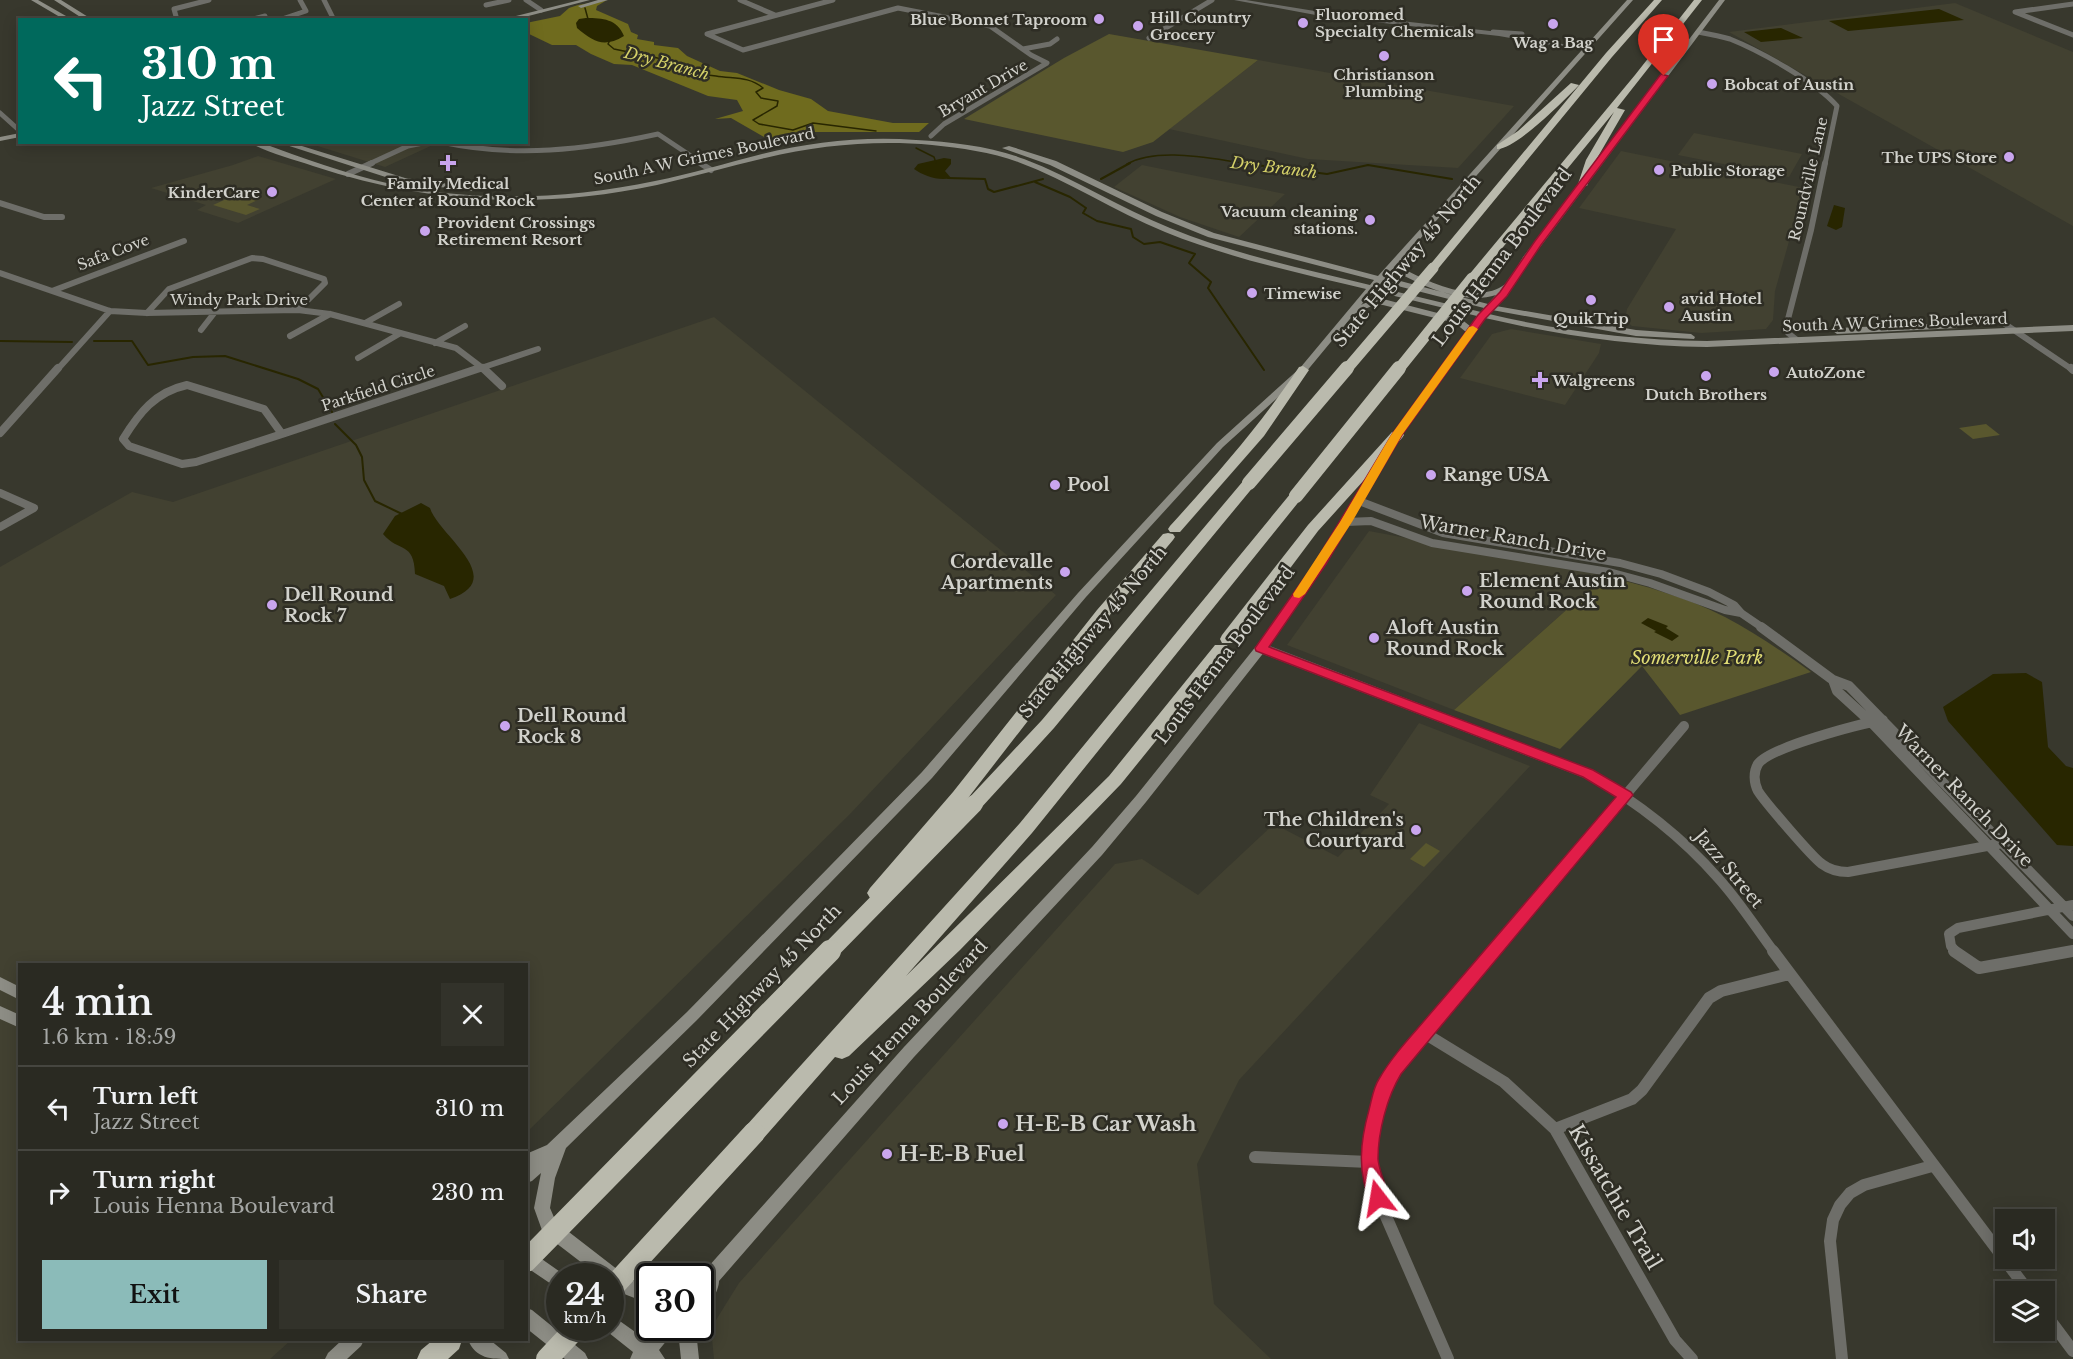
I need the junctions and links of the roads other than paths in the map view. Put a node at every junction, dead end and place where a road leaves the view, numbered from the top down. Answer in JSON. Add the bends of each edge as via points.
{"nodes":[{"id":1,"x":34,"y":0,"type":"edge"},
{"id":2,"x":57,"y":0,"type":"edge"},
{"id":3,"x":209,"y":0,"type":"edge"},
{"id":4,"x":300,"y":0,"type":"edge"},
{"id":5,"x":324,"y":0,"type":"edge"},
{"id":6,"x":509,"y":0,"type":"edge"},
{"id":7,"x":526,"y":0,"type":"edge"},
{"id":8,"x":532,"y":0,"type":"edge"},
{"id":9,"x":587,"y":0,"type":"edge"},
{"id":10,"x":605,"y":0,"type":"edge"},
{"id":11,"x":740,"y":0,"type":"edge"},
{"id":12,"x":833,"y":0,"type":"edge"},
{"id":13,"x":1212,"y":0,"type":"edge"},
{"id":14,"x":1237,"y":0,"type":"edge"},
{"id":15,"x":1253,"y":0,"type":"edge"},
{"id":16,"x":1630,"y":0,"type":"edge"},
{"id":17,"x":1658,"y":0,"type":"edge"},
{"id":18,"x":1698,"y":0,"type":"edge"},
{"id":19,"x":1722,"y":0,"type":"edge"},
{"id":20,"x":2073,"y":4,"type":"edge"},
{"id":21,"x":486,"y":5,"type":"dead end"},
{"id":22,"x":549,"y":9,"type":"junction"},
{"id":23,"x":541,"y":10,"type":"junction"},
{"id":24,"x":776,"y":15,"type":"junction"},
{"id":25,"x":265,"y":16,"type":"dead end"},
{"id":26,"x":66,"y":18,"type":"edge"},
{"id":27,"x":87,"y":18,"type":"edge"},
{"id":28,"x":176,"y":18,"type":"edge"},
{"id":29,"x":257,"y":18,"type":"edge"},
{"id":30,"x":286,"y":18,"type":"edge"},
{"id":31,"x":333,"y":18,"type":"edge"},
{"id":32,"x":511,"y":18,"type":"edge"},
{"id":33,"x":526,"y":18,"type":"edge"},
{"id":34,"x":528,"y":19,"type":"edge"},
{"id":35,"x":1461,"y":29,"type":"junction"},
{"id":36,"x":1698,"y":32,"type":"junction"},
{"id":37,"x":1522,"y":34,"type":"junction"},
{"id":38,"x":2073,"y":35,"type":"edge"},
{"id":39,"x":1149,"y":38,"type":"dead end"},
{"id":40,"x":1057,"y":39,"type":"dead end"},
{"id":41,"x":1588,"y":47,"type":"junction"},
{"id":42,"x":1023,"y":49,"type":"junction"},
{"id":43,"x":1609,"y":55,"type":"junction"},
{"id":44,"x":1638,"y":77,"type":"junction"},
{"id":45,"x":0,"y":113,"type":"edge"},
{"id":46,"x":18,"y":131,"type":"edge"},
{"id":47,"x":18,"y":134,"type":"edge"},
{"id":48,"x":0,"y":139,"type":"edge"},
{"id":49,"x":928,"y":139,"type":"junction"},
{"id":50,"x":18,"y":142,"type":"edge"},
{"id":51,"x":257,"y":144,"type":"edge"},
{"id":52,"x":287,"y":144,"type":"edge"},
{"id":53,"x":421,"y":144,"type":"edge"},
{"id":54,"x":451,"y":144,"type":"edge"},
{"id":55,"x":0,"y":146,"type":"edge"},
{"id":56,"x":1500,"y":147,"type":"junction"},
{"id":57,"x":704,"y":165,"type":"junction"},
{"id":58,"x":366,"y":168,"type":"junction"},
{"id":59,"x":711,"y":170,"type":"junction"},
{"id":60,"x":1071,"y":172,"type":"junction"},
{"id":61,"x":352,"y":175,"type":"junction"},
{"id":62,"x":1056,"y":177,"type":"junction"},
{"id":63,"x":1583,"y":184,"type":"junction"},
{"id":64,"x":0,"y":202,"type":"edge"},
{"id":65,"x":8,"y":206,"type":"junction"},
{"id":66,"x":0,"y":209,"type":"edge"},
{"id":67,"x":62,"y":217,"type":"dead end"},
{"id":68,"x":1164,"y":229,"type":"junction"},
{"id":69,"x":184,"y":240,"type":"dead end"},
{"id":70,"x":1248,"y":245,"type":"junction"},
{"id":71,"x":1399,"y":259,"type":"junction"},
{"id":72,"x":1345,"y":271,"type":"junction"},
{"id":73,"x":0,"y":273,"type":"edge"},
{"id":74,"x":1332,"y":278,"type":"junction"},
{"id":75,"x":1380,"y":280,"type":"junction"},
{"id":76,"x":1509,"y":285,"type":"junction"},
{"id":77,"x":1372,"y":288,"type":"junction"},
{"id":78,"x":52,"y":291,"type":"junction"},
{"id":79,"x":1503,"y":294,"type":"junction"},
{"id":80,"x":399,"y":304,"type":"dead end"},
{"id":81,"x":1357,"y":304,"type":"junction"},
{"id":82,"x":1491,"y":307,"type":"junction"},
{"id":83,"x":298,"y":310,"type":"junction"},
{"id":84,"x":110,"y":311,"type":"junction"},
{"id":85,"x":215,"y":312,"type":"junction"},
{"id":86,"x":147,"y":314,"type":"junction"},
{"id":87,"x":330,"y":314,"type":"junction"},
{"id":88,"x":1351,"y":314,"type":"junction"},
{"id":89,"x":1524,"y":314,"type":"junction"},
{"id":90,"x":1483,"y":316,"type":"junction"},
{"id":91,"x":2073,"y":321,"type":"edge"},
{"id":92,"x":365,"y":323,"type":"junction"},
{"id":93,"x":1515,"y":323,"type":"junction"},
{"id":94,"x":2005,"y":324,"type":"junction"},
{"id":95,"x":465,"y":326,"type":"dead end"},
{"id":96,"x":1493,"y":326,"type":"dead end"},
{"id":97,"x":1482,"y":328,"type":"dead end"},
{"id":98,"x":2073,"y":328,"type":"edge"},
{"id":99,"x":201,"y":330,"type":"dead end"},
{"id":100,"x":1471,"y":331,"type":"junction"},
{"id":101,"x":2016,"y":331,"type":"junction"},
{"id":102,"x":1568,"y":333,"type":"junction"},
{"id":103,"x":1636,"y":333,"type":"junction"},
{"id":104,"x":1788,"y":333,"type":"junction"},
{"id":105,"x":399,"y":334,"type":"junction"},
{"id":106,"x":290,"y":336,"type":"dead end"},
{"id":107,"x":1797,"y":340,"type":"junction"},
{"id":108,"x":435,"y":343,"type":"junction"},
{"id":109,"x":538,"y":349,"type":"dead end"},
{"id":110,"x":358,"y":358,"type":"dead end"},
{"id":111,"x":483,"y":368,"type":"junction"},
{"id":112,"x":1303,"y":370,"type":"junction"},
{"id":113,"x":2073,"y":370,"type":"edge"},
{"id":114,"x":502,"y":386,"type":"dead end"},
{"id":115,"x":0,"y":433,"type":"edge"},
{"id":116,"x":282,"y":434,"type":"junction"},
{"id":117,"x":1397,"y":435,"type":"junction"},
{"id":118,"x":0,"y":493,"type":"edge"},
{"id":119,"x":1359,"y":501,"type":"junction"},
{"id":120,"x":1346,"y":522,"type":"junction"},
{"id":121,"x":0,"y":526,"type":"edge"},
{"id":122,"x":1544,"y":549,"type":"junction"},
{"id":123,"x":1546,"y":560,"type":"junction"},
{"id":124,"x":1741,"y":613,"type":"junction"},
{"id":125,"x":1261,"y":648,"type":"junction"},
{"id":126,"x":1833,"y":680,"type":"junction"},
{"id":127,"x":1883,"y":720,"type":"junction"},
{"id":128,"x":1872,"y":723,"type":"junction"},
{"id":129,"x":1684,"y":726,"type":"dead end"},
{"id":130,"x":1626,"y":795,"type":"junction"},
{"id":131,"x":966,"y":800,"type":"junction"},
{"id":132,"x":2003,"y":843,"type":"junction"},
{"id":133,"x":1990,"y":846,"type":"junction"},
{"id":134,"x":2069,"y":906,"type":"edge"},
{"id":135,"x":2050,"y":910,"type":"junction"},
{"id":136,"x":2073,"y":916,"type":"edge"},
{"id":137,"x":2073,"y":934,"type":"edge"},
{"id":138,"x":2073,"y":951,"type":"edge"},
{"id":139,"x":1789,"y":974,"type":"junction"},
{"id":140,"x":0,"y":984,"type":"edge"},
{"id":141,"x":18,"y":993,"type":"edge"},
{"id":142,"x":0,"y":1012,"type":"edge"},
{"id":143,"x":18,"y":1021,"type":"edge"},
{"id":144,"x":1424,"y":1033,"type":"junction"},
{"id":145,"x":1555,"y":1129,"type":"junction"},
{"id":146,"x":754,"y":1133,"type":"junction"},
{"id":147,"x":559,"y":1144,"type":"junction"},
{"id":148,"x":1255,"y":1157,"type":"dead end"},
{"id":149,"x":528,"y":1161,"type":"edge"},
{"id":150,"x":1369,"y":1161,"type":"junction"},
{"id":151,"x":1932,"y":1166,"type":"junction"},
{"id":152,"x":528,"y":1174,"type":"edge"},
{"id":153,"x":528,"y":1258,"type":"edge"},
{"id":154,"x":528,"y":1259,"type":"edge"},
{"id":155,"x":721,"y":1266,"type":"junction"},
{"id":156,"x":714,"y":1270,"type":"edge"},
{"id":157,"x":546,"y":1271,"type":"edge"},
{"id":158,"x":714,"y":1274,"type":"edge"},
{"id":159,"x":624,"y":1275,"type":"edge"},
{"id":160,"x":714,"y":1279,"type":"edge"},
{"id":161,"x":2020,"y":1281,"type":"edge"},
{"id":162,"x":636,"y":1291,"type":"edge"},
{"id":163,"x":528,"y":1318,"type":"edge"},
{"id":164,"x":2055,"y":1327,"type":"edge"},
{"id":165,"x":624,"y":1335,"type":"edge"},
{"id":166,"x":353,"y":1341,"type":"edge"},
{"id":167,"x":449,"y":1341,"type":"edge"},
{"id":168,"x":478,"y":1341,"type":"edge"},
{"id":169,"x":564,"y":1341,"type":"edge"},
{"id":170,"x":657,"y":1341,"type":"edge"},
{"id":171,"x":688,"y":1341,"type":"edge"},
{"id":172,"x":2073,"y":1351,"type":"edge"},
{"id":173,"x":647,"y":1356,"type":"edge"},
{"id":174,"x":334,"y":1359,"type":"edge"},
{"id":175,"x":430,"y":1359,"type":"edge"},
{"id":176,"x":500,"y":1359,"type":"edge"},
{"id":177,"x":547,"y":1359,"type":"edge"},
{"id":178,"x":579,"y":1359,"type":"edge"},
{"id":179,"x":690,"y":1359,"type":"edge"},
{"id":180,"x":1448,"y":1359,"type":"edge"},
{"id":181,"x":1692,"y":1359,"type":"edge"},
{"id":182,"x":1842,"y":1359,"type":"edge"}],
"edges":[{"from":1,"to":26,"type":"main road"},
{"from":2,"to":27,"type":"main road"},
{"from":3,"to":28,"type":"street","via":[[174,9]]},
{"from":4,"to":30,"type":"street","via":[[306,11]]},
{"from":5,"to":31,"type":"street"},
{"from":6,"to":21,"type":"street"},
{"from":7,"to":23,"type":"street"},
{"from":8,"to":22,"type":"street"},
{"from":9,"to":22,"type":"main road"},
{"from":10,"to":34,"type":"main road"},
{"from":11,"to":24,"type":"street"},
{"from":12,"to":24,"type":"street"},
{"from":13,"to":39,"type":"street"},
{"from":14,"to":35,"type":"street","via":[[1321,14]]},
{"from":15,"to":37,"type":"street"},
{"from":16,"to":41,"type":"main road"},
{"from":17,"to":43,"type":"highway","name":"State Highway 45 North"},
{"from":18,"to":44,"type":"highway"},
{"from":19,"to":36,"type":"main road","name":"Louis Henna Boulevard"},
{"from":20,"to":38,"type":"street","via":[[2015,12]]},
{"from":22,"to":23,"type":"main road"},
{"from":22,"to":33,"type":"main road"},
{"from":23,"to":32,"type":"main road"},
{"from":24,"to":42,"type":"street","via":[[707,34],[743,51],[898,8],[990,26]]},
{"from":25,"to":29,"type":"street"},
{"from":35,"to":37,"type":"street"},
{"from":35,"to":41,"type":"street"},
{"from":36,"to":63,"type":"main road","name":"Louis Henna Boulevard"},
{"from":36,"to":104,"type":"street","name":"Roundville Lane","via":[[1740,44],[1815,87],[1837,106]]},
{"from":37,"to":41,"type":"street"},
{"from":40,"to":42,"type":"street"},
{"from":41,"to":56,"type":"main road"},
{"from":42,"to":49,"type":"street","name":"Bryant Drive","via":[[1047,63],[1045,66],[944,124]]},
{"from":43,"to":56,"type":"highway"},
{"from":43,"to":131,"type":"highway","name":"State Highway 45 North","bridge":true,"via":[[1048,724]]},
{"from":44,"to":63,"type":"highway","via":[[1591,160]]},
{"from":44,"to":146,"type":"highway","bridge":true,"via":[[1026,828]]},
{"from":45,"to":46,"type":"street"},
{"from":47,"to":48,"type":"main road"},
{"from":49,"to":57,"type":"main road","name":"South A W Grimes Boulevard","via":[[910,135],[854,135],[787,144]]},
{"from":49,"to":59,"type":"main road","name":"South A W Grimes Boulevard","via":[[820,145]]},
{"from":49,"to":60,"type":"main road","name":"South A W Grimes Boulevard","via":[[1008,148]]},
{"from":49,"to":62,"type":"main road","name":"South A W Grimes Boulevard","via":[[1017,159]]},
{"from":50,"to":55,"type":"main road"},
{"from":51,"to":61,"type":"main road","name":"South A W Grimes Boulevard"},
{"from":52,"to":58,"type":"main road","name":"South A W Grimes Boulevard"},
{"from":53,"to":58,"type":"street"},
{"from":54,"to":57,"type":"street","via":[[490,152],[543,152],[595,147],[658,134]]},
{"from":56,"to":71,"type":"main road"},
{"from":57,"to":58,"type":"main road","name":"South A W Grimes Boulevard","via":[[635,180],[531,191],[404,180]]},
{"from":57,"to":59,"type":"street"},
{"from":58,"to":61,"type":"street"},
{"from":59,"to":61,"type":"main road","name":"South A W Grimes Boulevard","via":[[626,189],[511,198],[436,194]]},
{"from":60,"to":62,"type":"street"},
{"from":60,"to":70,"type":"main road","name":"South A W Grimes Boulevard","via":[[1159,214]]},
{"from":62,"to":68,"type":"main road","name":"South A W Grimes Boulevard"},
{"from":63,"to":76,"type":"main road","name":"Louis Henna Boulevard"},
{"from":64,"to":65,"type":"street"},
{"from":65,"to":66,"type":"street"},
{"from":65,"to":67,"type":"street","via":[[44,217]]},
{"from":68,"to":70,"type":"main road","via":[[1178,229],[1235,247]]},
{"from":68,"to":74,"type":"main road","name":"South A W Grimes Boulevard"},
{"from":69,"to":78,"type":"street","name":"Safa Cove"},
{"from":70,"to":72,"type":"main road","name":"South A W Grimes Boulevard"},
{"from":71,"to":72,"type":"main road","via":[[1378,268]]},
{"from":71,"to":75,"type":"main road"},
{"from":71,"to":76,"type":"main road","via":[[1400,270],[1416,279],[1474,295],[1493,294]]},
{"from":72,"to":75,"type":"main road","name":"South A W Grimes Boulevard"},
{"from":73,"to":78,"type":"street","name":"Windy Park Drive"},
{"from":74,"to":77,"type":"main road","name":"South A W Grimes Boulevard"},
{"from":74,"to":81,"type":"main road","via":[[1356,293]]},
{"from":75,"to":77,"type":"main road"},
{"from":75,"to":82,"type":"main road","name":"South A W Grimes Boulevard"},
{"from":76,"to":79,"type":"main road","name":"Louis Henna Boulevard"},
{"from":77,"to":81,"type":"main road"},
{"from":77,"to":90,"type":"main road","name":"South A W Grimes Boulevard"},
{"from":78,"to":84,"type":"street","name":"Windy Park Drive"},
{"from":79,"to":82,"type":"main road","name":"Louis Henna Boulevard"},
{"from":79,"to":89,"type":"main road"},
{"from":80,"to":92,"type":"street"},
{"from":81,"to":88,"type":"main road"},
{"from":82,"to":89,"type":"main road","name":"South A W Grimes Boulevard"},
{"from":82,"to":90,"type":"main road","name":"Louis Henna Boulevard"},
{"from":83,"to":85,"type":"street","name":"Windy Park Drive"},
{"from":83,"to":86,"type":"street","via":[[325,284],[324,279],[258,258],[169,289]]},
{"from":83,"to":87,"type":"street","name":"Windy Park Drive"},
{"from":84,"to":86,"type":"street","name":"Windy Park Drive"},
{"from":84,"to":115,"type":"street"},
{"from":85,"to":86,"type":"street","name":"Windy Park Drive"},
{"from":85,"to":99,"type":"street"},
{"from":87,"to":92,"type":"street","name":"Windy Park Drive"},
{"from":87,"to":106,"type":"street"},
{"from":88,"to":100,"type":"main road","via":[[1383,302],[1458,321]]},
{"from":88,"to":112,"type":"main road"},
{"from":89,"to":103,"type":"main road","name":"South A W Grimes Boulevard"},
{"from":90,"to":93,"type":"main road","name":"South A W Grimes Boulevard"},
{"from":90,"to":100,"type":"main road","name":"Louis Henna Boulevard"},
{"from":91,"to":94,"type":"main road","name":"South A W Grimes Boulevard"},
{"from":92,"to":105,"type":"street","name":"Windy Park Drive"},
{"from":93,"to":96,"type":"main road"},
{"from":93,"to":102,"type":"main road","name":"South A W Grimes Boulevard"},
{"from":94,"to":101,"type":"street"},
{"from":94,"to":104,"type":"main road","name":"South A W Grimes Boulevard"},
{"from":95,"to":108,"type":"street"},
{"from":97,"to":100,"type":"main road"},
{"from":98,"to":101,"type":"main road","name":"South A W Grimes Boulevard"},
{"from":100,"to":117,"type":"main road","name":"Louis Henna Boulevard"},
{"from":101,"to":107,"type":"main road","name":"South A W Grimes Boulevard"},
{"from":101,"to":113,"type":"street"},
{"from":102,"to":103,"type":"main road","via":[[1615,337]]},
{"from":102,"to":107,"type":"main road","name":"South A W Grimes Boulevard","via":[[1664,345]]},
{"from":103,"to":104,"type":"main road","name":"South A W Grimes Boulevard","via":[[1714,337]]},
{"from":104,"to":107,"type":"street"},
{"from":105,"to":108,"type":"street","name":"Windy Park Drive"},
{"from":105,"to":110,"type":"street"},
{"from":108,"to":111,"type":"street","name":"Windy Park Drive","via":[[460,351]]},
{"from":109,"to":111,"type":"street","name":"Parkfield Circle"},
{"from":111,"to":114,"type":"street","name":"Windy Park Drive"},
{"from":111,"to":116,"type":"street","name":"Parkfield Circle"},
{"from":112,"to":131,"type":"highway","via":[[1287,399],[1238,462],[1103,613]]},
{"from":112,"to":147,"type":"main road","via":[[1212,454],[1082,595],[927,775],[692,1016]]},
{"from":116,"to":116,"type":"street","name":"Parkfield Circle","via":[[182,464],[129,447],[123,439],[156,395],[188,385],[264,409]]},
{"from":117,"to":119,"type":"main road","name":"Louis Henna Boulevard"},
{"from":117,"to":146,"type":"highway","via":[[1313,528],[1115,780],[953,944]]},
{"from":118,"to":121,"type":"street","via":[[34,508]]},
{"from":119,"to":120,"type":"main road","name":"Louis Henna Boulevard"},
{"from":119,"to":122,"type":"street","name":"Warner Ranch Drive","via":[[1443,533]]},
{"from":120,"to":123,"type":"street","name":"Warner Ranch Drive","via":[[1371,521],[1432,543]]},
{"from":120,"to":125,"type":"main road","name":"Louis Henna Boulevard"},
{"from":122,"to":123,"type":"street"},
{"from":122,"to":124,"type":"street","name":"Warner Ranch Drive","via":[[1661,574],[1734,604]]},
{"from":123,"to":124,"type":"street","name":"Warner Ranch Drive","via":[[1650,583]]},
{"from":124,"to":126,"type":"street","name":"Warner Ranch Drive"},
{"from":125,"to":130,"type":"street","name":"Jazz Street","via":[[1588,774]]},
{"from":125,"to":155,"type":"main road","name":"Louis Henna Boulevard","via":[[1097,851],[909,1052]]},
{"from":126,"to":127,"type":"street","name":"Warner Ranch Drive","via":[[1850,686]]},
{"from":126,"to":128,"type":"street","name":"Warner Ranch Drive","via":[[1837,690]]},
{"from":127,"to":128,"type":"street"},
{"from":127,"to":132,"type":"street","name":"Warner Ranch Drive"},
{"from":128,"to":133,"type":"street","name":"Warner Ranch Drive"},
{"from":128,"to":133,"type":"street","via":[[1769,754],[1754,769],[1759,792],[1813,857],[1828,868],[1848,872]]},
{"from":129,"to":130,"type":"street"},
{"from":130,"to":139,"type":"street","name":"Jazz Street","via":[[1656,817],[1720,880]]},
{"from":130,"to":144,"type":"street"},
{"from":131,"to":154,"type":"highway","name":"State Highway 45 North","bridge":true,"via":[[802,980]]},
{"from":132,"to":133,"type":"street"},
{"from":132,"to":134,"type":"street","name":"Warner Ranch Drive"},
{"from":133,"to":135,"type":"street","name":"Warner Ranch Drive"},
{"from":134,"to":135,"type":"street"},
{"from":134,"to":136,"type":"street","name":"Warner Ranch Drive"},
{"from":135,"to":137,"type":"street","name":"Warner Ranch Drive"},
{"from":135,"to":138,"type":"street","via":[[1958,928],[1949,934],[1948,942],[1954,952],[1979,968]]},
{"from":139,"to":145,"type":"street","via":[[1714,994],[1632,1099]]},
{"from":139,"to":151,"type":"street","name":"Jazz Street"},
{"from":140,"to":141,"type":"main road"},
{"from":142,"to":143,"type":"main road"},
{"from":144,"to":145,"type":"street","name":"Kissatchie Trail","via":[[1504,1082]]},
{"from":144,"to":150,"type":"street","via":[[1384,1086],[1372,1126]]},
{"from":145,"to":181,"type":"street","name":"Kissatchie Trail","via":[[1675,1340]]},
{"from":146,"to":159,"type":"highway","bridge":true},
{"from":147,"to":149,"type":"main road"},
{"from":147,"to":152,"type":"main road"},
{"from":147,"to":162,"type":"main road","via":[[542,1208],[549,1227],[625,1287]]},
{"from":148,"to":150,"type":"street"},
{"from":150,"to":180,"type":"street","via":[[1378,1198]]},
{"from":151,"to":161,"type":"street","name":"Jazz Street"},
{"from":151,"to":182,"type":"street","via":[[1872,1180],[1851,1192],[1834,1214],[1830,1241]]},
{"from":153,"to":157,"type":"main road"},
{"from":155,"to":156,"type":"main road"},
{"from":155,"to":158,"type":"main road","name":"Louis Henna Boulevard"},
{"from":155,"to":160,"type":"main road"},
{"from":163,"to":178,"type":"main road"},
{"from":164,"to":172,"type":"street"},
{"from":165,"to":173,"type":"main road"},
{"from":166,"to":174,"type":"main road"},
{"from":167,"to":175,"type":"highway"},
{"from":168,"to":176,"type":"main road"},
{"from":169,"to":177,"type":"highway","bridge":true},
{"from":170,"to":173,"type":"main road"},
{"from":171,"to":179,"type":"main road"}]}
